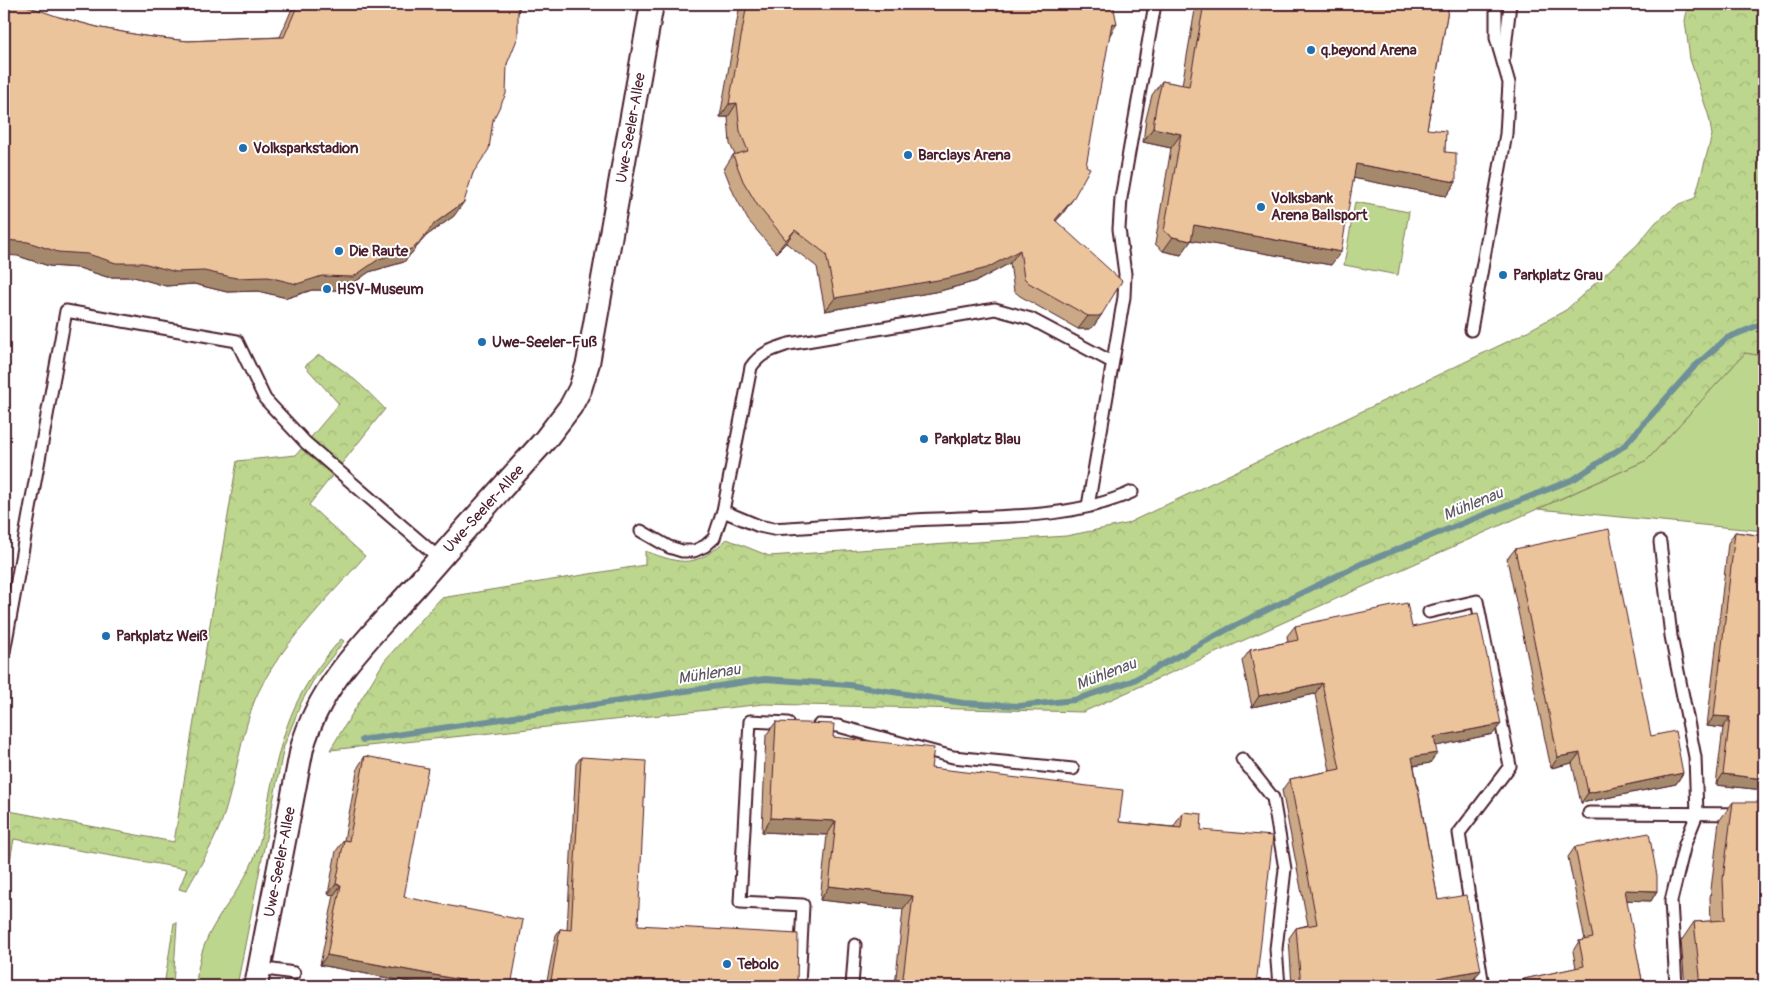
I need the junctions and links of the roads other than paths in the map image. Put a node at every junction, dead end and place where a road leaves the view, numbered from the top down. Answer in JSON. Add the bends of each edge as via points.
{"nodes":[{"id":1,"x":652,"y":4,"type":"edge"},
{"id":2,"x":1154,"y":4,"type":"edge"},
{"id":3,"x":1496,"y":4,"type":"edge"},
{"id":4,"x":1510,"y":4,"type":"edge"},
{"id":5,"x":1503,"y":61,"type":"junction"},
{"id":6,"x":1471,"y":330,"type":"dead end"},
{"id":7,"x":1112,"y":362,"type":"junction"},
{"id":8,"x":1132,"y":492,"type":"dead end"},
{"id":9,"x":1088,"y":506,"type":"junction"},
{"id":10,"x":723,"y":511,"type":"junction"},
{"id":11,"x":641,"y":531,"type":"dead end"},
{"id":12,"x":1660,"y":542,"type":"dead end"},
{"id":13,"x":439,"y":558,"type":"junction"},
{"id":14,"x":1429,"y":612,"type":"dead end"},
{"id":15,"x":4,"y":652,"type":"edge"},
{"id":16,"x":1242,"y":759,"type":"dead end"},
{"id":17,"x":1073,"y":769,"type":"dead end"},
{"id":18,"x":1589,"y":813,"type":"dead end"},
{"id":19,"x":1697,"y":814,"type":"junction"},
{"id":20,"x":1764,"y":814,"type":"edge"},
{"id":21,"x":855,"y":945,"type":"dead end"},
{"id":22,"x":294,"y":973,"type":"dead end"},
{"id":23,"x":258,"y":977,"type":"edge"},
{"id":24,"x":799,"y":986,"type":"edge"},
{"id":25,"x":852,"y":986,"type":"edge"},
{"id":26,"x":1279,"y":986,"type":"edge"},
{"id":27,"x":1483,"y":986,"type":"edge"},
{"id":28,"x":1676,"y":986,"type":"edge"}],
"edges":[{"from":1,"to":13,"type":"street","name":"Uwe-Seeler-Allee","via":[[595,333],[580,390],[555,428]]},
{"from":2,"to":7,"type":"lane","via":[[1121,198],[1119,229],[1124,298]]},
{"from":3,"to":5,"type":"lane","via":[[1496,38]]},
{"from":4,"to":5,"type":"lane"},
{"from":5,"to":6,"type":"lane","via":[[1509,83],[1506,134]]},
{"from":7,"to":9,"type":"lane"},
{"from":7,"to":10,"type":"lane","via":[[1032,319],[995,309],[789,344],[768,351],[751,367]]},
{"from":8,"to":9,"type":"lane"},
{"from":9,"to":10,"type":"lane","via":[[1041,513],[773,529]]},
{"from":10,"to":11,"type":"lane","via":[[714,538],[694,551],[669,547]]},
{"from":12,"to":19,"type":"lane","via":[[1671,636],[1695,758]]},
{"from":13,"to":15,"type":"lane","via":[[306,443],[265,399],[237,341],[66,311]]},
{"from":13,"to":23,"type":"street","name":"Uwe-Seeler-Allee","via":[[335,678],[313,714],[298,762]]},
{"from":14,"to":27,"type":"lane","via":[[1477,601],[1510,766],[1459,833]]},
{"from":16,"to":26,"type":"lane","via":[[1273,798],[1285,869],[1276,949]]},
{"from":17,"to":24,"type":"lane","via":[[953,757],[838,726],[750,722],[740,902],[803,905]]},
{"from":18,"to":19,"type":"lane"},
{"from":19,"to":20,"type":"lane"},
{"from":19,"to":28,"type":"lane","via":[[1678,866],[1671,901]]},
{"from":21,"to":25,"type":"lane"},
{"from":22,"to":23,"type":"lane"}]}
